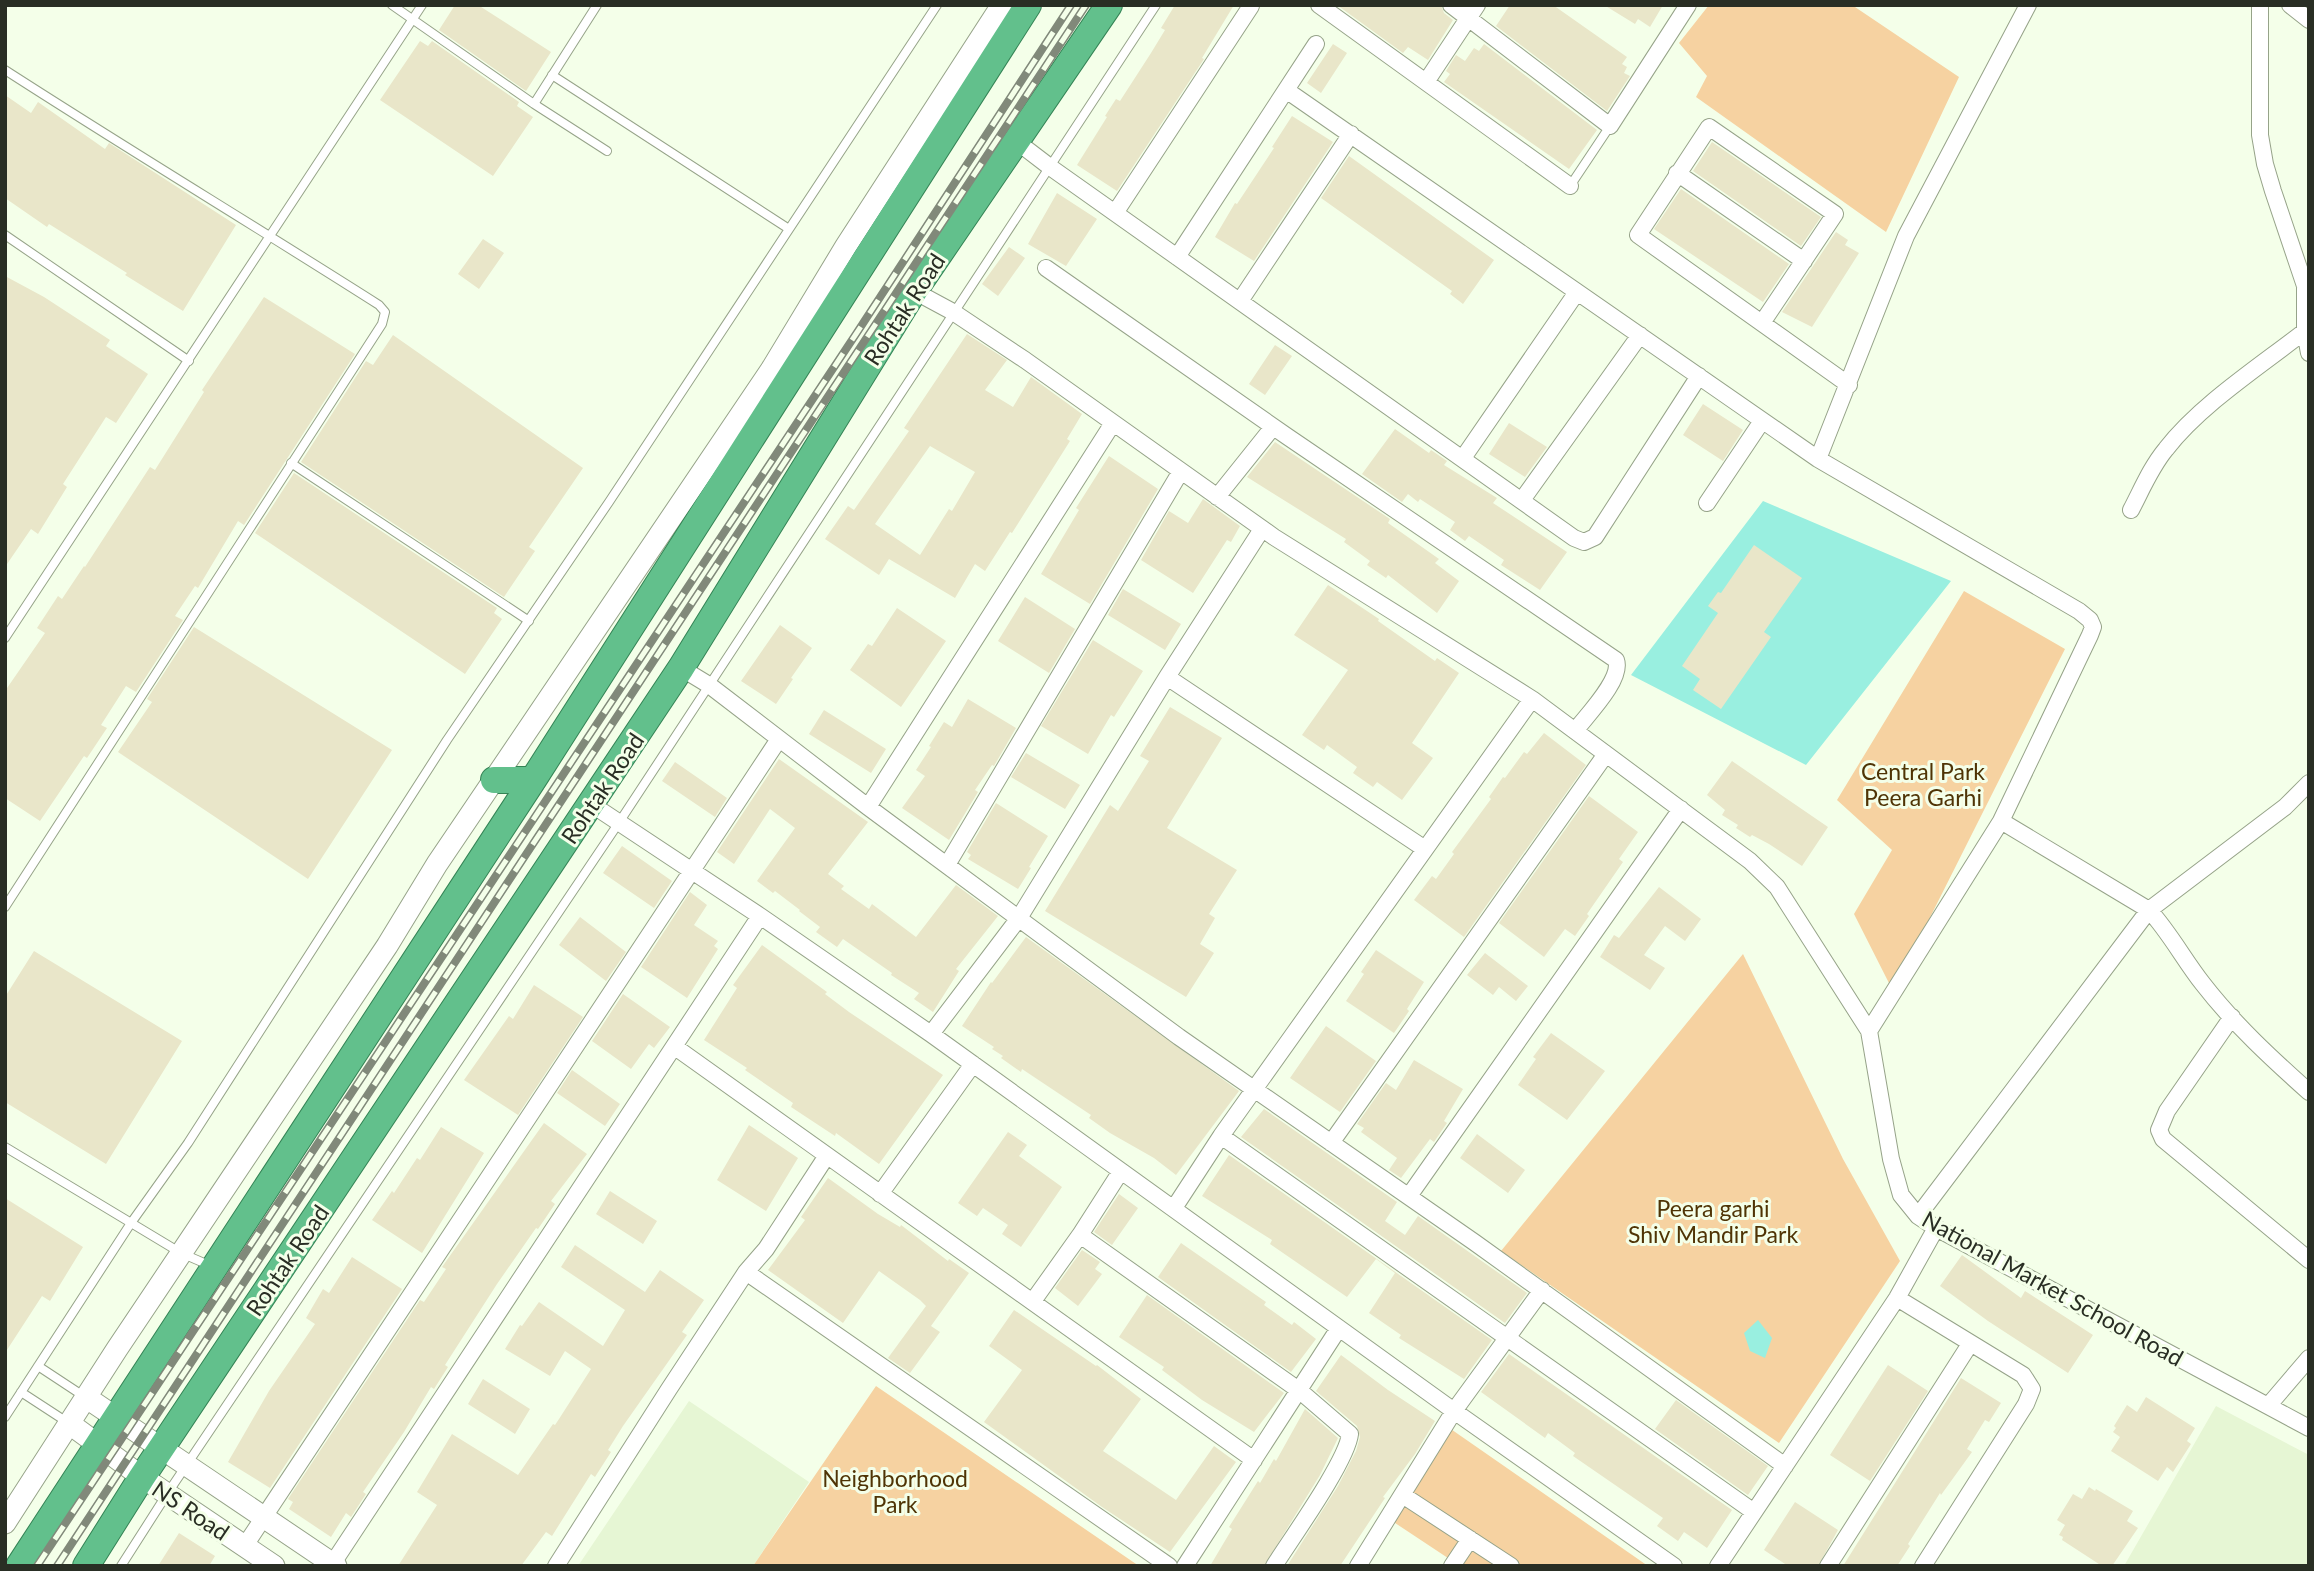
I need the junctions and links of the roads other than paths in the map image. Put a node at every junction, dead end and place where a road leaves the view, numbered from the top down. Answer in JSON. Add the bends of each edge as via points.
{"nodes":[{"id":1,"x":392,"y":5,"type":"edge"},
{"id":2,"x":422,"y":5,"type":"edge"},
{"id":3,"x":597,"y":5,"type":"edge"},
{"id":4,"x":937,"y":5,"type":"edge"},
{"id":5,"x":1002,"y":5,"type":"edge"},
{"id":6,"x":1028,"y":5,"type":"edge"},
{"id":7,"x":1109,"y":5,"type":"edge"},
{"id":8,"x":1156,"y":5,"type":"edge"},
{"id":9,"x":1319,"y":5,"type":"edge"},
{"id":10,"x":1451,"y":5,"type":"edge"},
{"id":11,"x":1688,"y":5,"type":"edge"},
{"id":12,"x":2028,"y":5,"type":"edge"},
{"id":13,"x":2260,"y":5,"type":"edge"},
{"id":14,"x":2290,"y":5,"type":"edge"},
{"id":15,"x":1251,"y":6,"type":"edge"},
{"id":16,"x":1472,"y":12,"type":"edge"},
{"id":17,"x":413,"y":20,"type":"junction"},
{"id":18,"x":2309,"y":20,"type":"edge"},
{"id":19,"x":1316,"y":44,"type":"dead end"},
{"id":20,"x":5,"y":70,"type":"edge"},
{"id":21,"x":552,"y":75,"type":"junction"},
{"id":22,"x":1426,"y":82,"type":"junction"},
{"id":23,"x":1286,"y":90,"type":"junction"},
{"id":24,"x":534,"y":104,"type":"junction"},
{"id":25,"x":1610,"y":125,"type":"junction"},
{"id":26,"x":1351,"y":134,"type":"junction"},
{"id":27,"x":1016,"y":141,"type":"junction"},
{"id":28,"x":607,"y":151,"type":"dead end"},
{"id":29,"x":1050,"y":167,"type":"junction"},
{"id":30,"x":1678,"y":173,"type":"junction"},
{"id":31,"x":1570,"y":186,"type":"joint"},
{"id":32,"x":1115,"y":213,"type":"junction"},
{"id":33,"x":789,"y":229,"type":"junction"},
{"id":34,"x":5,"y":235,"type":"edge"},
{"id":35,"x":271,"y":236,"type":"junction"},
{"id":36,"x":1177,"y":257,"type":"junction"},
{"id":37,"x":2304,"y":257,"type":"edge"},
{"id":38,"x":1804,"y":261,"type":"junction"},
{"id":39,"x":1046,"y":268,"type":"dead end"},
{"id":40,"x":2307,"y":285,"type":"edge"},
{"id":41,"x":914,"y":291,"type":"junction"},
{"id":42,"x":1577,"y":292,"type":"junction"},
{"id":43,"x":1240,"y":301,"type":"junction"},
{"id":44,"x":953,"y":312,"type":"junction"},
{"id":45,"x":1762,"y":323,"type":"junction"},
{"id":46,"x":2305,"y":331,"type":"junction"},
{"id":47,"x":1640,"y":335,"type":"junction"},
{"id":48,"x":2309,"y":353,"type":"edge"},
{"id":49,"x":189,"y":361,"type":"junction"},
{"id":50,"x":1699,"y":376,"type":"junction"},
{"id":51,"x":1849,"y":384,"type":"junction"},
{"id":52,"x":1762,"y":421,"type":"junction"},
{"id":53,"x":1112,"y":423,"type":"junction"},
{"id":54,"x":1273,"y":427,"type":"junction"},
{"id":55,"x":1463,"y":458,"type":"junction"},
{"id":56,"x":1818,"y":459,"type":"junction"},
{"id":57,"x":291,"y":463,"type":"junction"},
{"id":58,"x":1181,"y":471,"type":"junction"},
{"id":59,"x":1217,"y":497,"type":"junction"},
{"id":60,"x":1522,"y":499,"type":"junction"},
{"id":61,"x":1707,"y":503,"type":"dead end"},
{"id":62,"x":2131,"y":510,"type":"dead end"},
{"id":63,"x":1262,"y":529,"type":"junction"},
{"id":64,"x":529,"y":621,"type":"junction"},
{"id":65,"x":5,"y":638,"type":"edge"},
{"id":66,"x":681,"y":668,"type":"junction"},
{"id":67,"x":1167,"y":677,"type":"junction"},
{"id":68,"x":709,"y":685,"type":"junction"},
{"id":69,"x":1532,"y":699,"type":"junction"},
{"id":70,"x":1575,"y":731,"type":"junction"},
{"id":71,"x":779,"y":738,"type":"junction"},
{"id":72,"x":1606,"y":754,"type":"junction"},
{"id":73,"x":494,"y":780,"type":"junction"},
{"id":74,"x":533,"y":780,"type":"junction"},
{"id":75,"x":2309,"y":783,"type":"edge"},
{"id":76,"x":591,"y":804,"type":"junction"},
{"id":77,"x":868,"y":807,"type":"junction"},
{"id":78,"x":1681,"y":809,"type":"junction"},
{"id":79,"x":2001,"y":821,"type":"junction"},
{"id":80,"x":618,"y":824,"type":"junction"},
{"id":81,"x":1425,"y":849,"type":"junction"},
{"id":82,"x":947,"y":865,"type":"junction"},
{"id":83,"x":692,"y":870,"type":"junction"},
{"id":84,"x":5,"y":907,"type":"edge"},
{"id":85,"x":2149,"y":910,"type":"junction"},
{"id":86,"x":760,"y":916,"type":"junction"},
{"id":87,"x":1019,"y":918,"type":"junction"},
{"id":88,"x":2232,"y":1017,"type":"junction"},
{"id":89,"x":1869,"y":1031,"type":"junction"},
{"id":90,"x":931,"y":1034,"type":"junction"},
{"id":91,"x":674,"y":1047,"type":"junction"},
{"id":92,"x":972,"y":1065,"type":"junction"},
{"id":93,"x":1254,"y":1089,"type":"junction"},
{"id":94,"x":2309,"y":1092,"type":"edge"},
{"id":95,"x":1221,"y":1136,"type":"junction"},
{"id":96,"x":1331,"y":1143,"type":"junction"},
{"id":97,"x":5,"y":1147,"type":"edge"},
{"id":98,"x":826,"y":1157,"type":"junction"},
{"id":99,"x":1121,"y":1171,"type":"junction"},
{"id":100,"x":880,"y":1194,"type":"junction"},
{"id":101,"x":1409,"y":1196,"type":"junction"},
{"id":102,"x":1174,"y":1208,"type":"junction"},
{"id":103,"x":1918,"y":1216,"type":"junction"},
{"id":104,"x":131,"y":1223,"type":"junction"},
{"id":105,"x":1936,"y":1228,"type":"junction"},
{"id":106,"x":1080,"y":1235,"type":"junction"},
{"id":107,"x":181,"y":1253,"type":"junction"},
{"id":108,"x":2309,"y":1260,"type":"edge"},
{"id":109,"x":214,"y":1267,"type":"junction"},
{"id":110,"x":746,"y":1272,"type":"junction"},
{"id":111,"x":1542,"y":1290,"type":"junction"},
{"id":112,"x":1897,"y":1298,"type":"junction"},
{"id":113,"x":1033,"y":1301,"type":"junction"},
{"id":114,"x":1339,"y":1328,"type":"junction"},
{"id":115,"x":1507,"y":1338,"type":"junction"},
{"id":116,"x":1970,"y":1344,"type":"junction"},
{"id":117,"x":2309,"y":1358,"type":"edge"},
{"id":118,"x":38,"y":1366,"type":"junction"},
{"id":119,"x":1300,"y":1391,"type":"junction"},
{"id":120,"x":21,"y":1392,"type":"junction"},
{"id":121,"x":87,"y":1398,"type":"junction"},
{"id":122,"x":2268,"y":1406,"type":"junction"},
{"id":123,"x":1454,"y":1411,"type":"junction"},
{"id":124,"x":5,"y":1417,"type":"edge"},
{"id":125,"x":116,"y":1418,"type":"junction"},
{"id":126,"x":70,"y":1424,"type":"junction"},
{"id":127,"x":2309,"y":1428,"type":"edge"},
{"id":128,"x":98,"y":1444,"type":"junction"},
{"id":129,"x":161,"y":1449,"type":"junction"},
{"id":130,"x":1254,"y":1460,"type":"junction"},
{"id":131,"x":186,"y":1466,"type":"junction"},
{"id":132,"x":1784,"y":1466,"type":"junction"},
{"id":133,"x":142,"y":1477,"type":"junction"},
{"id":134,"x":167,"y":1494,"type":"junction"},
{"id":135,"x":1404,"y":1496,"type":"junction"},
{"id":136,"x":1754,"y":1512,"type":"junction"},
{"id":137,"x":264,"y":1517,"type":"junction"},
{"id":138,"x":5,"y":1523,"type":"edge"},
{"id":139,"x":1470,"y":1539,"type":"junction"},
{"id":140,"x":244,"y":1546,"type":"junction"},
{"id":141,"x":333,"y":1565,"type":"edge"},
{"id":142,"x":19,"y":1566,"type":"edge"},
{"id":143,"x":86,"y":1566,"type":"edge"},
{"id":144,"x":121,"y":1566,"type":"edge"},
{"id":145,"x":274,"y":1566,"type":"edge"},
{"id":146,"x":556,"y":1566,"type":"edge"},
{"id":147,"x":1169,"y":1566,"type":"edge"},
{"id":148,"x":1185,"y":1566,"type":"edge"},
{"id":149,"x":1274,"y":1566,"type":"edge"},
{"id":150,"x":1358,"y":1566,"type":"edge"},
{"id":151,"x":1452,"y":1566,"type":"edge"},
{"id":152,"x":1511,"y":1566,"type":"edge"},
{"id":153,"x":1674,"y":1566,"type":"edge"},
{"id":154,"x":1718,"y":1566,"type":"edge"},
{"id":155,"x":1828,"y":1566,"type":"edge"},
{"id":156,"x":1923,"y":1566,"type":"edge"}],
"edges":[{"from":1,"to":17,"type":"lane"},
{"from":2,"to":17,"type":"lane"},
{"from":3,"to":21,"type":"lane"},
{"from":4,"to":33,"type":"lane"},
{"from":5,"to":73,"type":"street","via":[[771,370]]},
{"from":6,"to":74,"type":"highway"},
{"from":7,"to":27,"type":"highway","name":"Rohtak Road"},
{"from":8,"to":29,"type":"lane"},
{"from":9,"to":22,"type":"street"},
{"from":10,"to":16,"type":"street"},
{"from":11,"to":25,"type":"street"},
{"from":12,"to":51,"type":"street","via":[[1906,236]]},
{"from":13,"to":37,"type":"street","via":[[2260,135],[2273,191]]},
{"from":14,"to":18,"type":"street"},
{"from":15,"to":32,"type":"street"},
{"from":16,"to":22,"type":"street"},
{"from":16,"to":25,"type":"street"},
{"from":17,"to":24,"type":"lane"},
{"from":17,"to":35,"type":"lane"},
{"from":19,"to":23,"type":"street"},
{"from":20,"to":35,"type":"lane"},
{"from":21,"to":24,"type":"lane"},
{"from":21,"to":33,"type":"lane"},
{"from":22,"to":31,"type":"street"},
{"from":23,"to":26,"type":"street"},
{"from":23,"to":36,"type":"street"},
{"from":24,"to":28,"type":"lane"},
{"from":25,"to":31,"type":"lane"},
{"from":26,"to":42,"type":"street"},
{"from":26,"to":43,"type":"street"},
{"from":27,"to":29,"type":"street"},
{"from":27,"to":41,"type":"highway","name":"Rohtak Road"},
{"from":29,"to":32,"type":"street"},
{"from":29,"to":44,"type":"lane"},
{"from":30,"to":38,"type":"street"},
{"from":30,"to":38,"type":"street","via":[[1709,127],[1801,190],[1835,214]]},
{"from":30,"to":45,"type":"street","via":[[1638,235]]},
{"from":32,"to":36,"type":"street"},
{"from":33,"to":64,"type":"lane"},
{"from":34,"to":49,"type":"lane"},
{"from":35,"to":49,"type":"lane"},
{"from":35,"to":57,"type":"lane","via":[[385,312],[382,324]]},
{"from":36,"to":43,"type":"street"},
{"from":37,"to":40,"type":"street"},
{"from":38,"to":45,"type":"street"},
{"from":39,"to":54,"type":"street"},
{"from":40,"to":46,"type":"street"},
{"from":41,"to":44,"type":"street"},
{"from":41,"to":66,"type":"highway","name":"Rohtak Road"},
{"from":42,"to":47,"type":"street"},
{"from":42,"to":55,"type":"street"},
{"from":43,"to":55,"type":"street"},
{"from":44,"to":53,"type":"street"},
{"from":44,"to":68,"type":"lane"},
{"from":45,"to":51,"type":"street"},
{"from":46,"to":48,"type":"street"},
{"from":46,"to":62,"type":"street","via":[[2176,436]]},
{"from":47,"to":50,"type":"street"},
{"from":47,"to":60,"type":"street"},
{"from":49,"to":65,"type":"lane"},
{"from":50,"to":52,"type":"street"},
{"from":50,"to":60,"type":"street","via":[[1595,537],[1584,542],[1574,537]]},
{"from":51,"to":56,"type":"street"},
{"from":52,"to":56,"type":"street"},
{"from":52,"to":61,"type":"street"},
{"from":53,"to":58,"type":"street"},
{"from":53,"to":77,"type":"street"},
{"from":54,"to":59,"type":"street"},
{"from":54,"to":70,"type":"street","via":[[1616,660],[1615,678]]},
{"from":55,"to":60,"type":"street"},
{"from":56,"to":79,"type":"street","via":[[2090,620],[2090,635]]},
{"from":57,"to":64,"type":"lane"},
{"from":57,"to":84,"type":"lane"},
{"from":58,"to":59,"type":"street"},
{"from":58,"to":82,"type":"street"},
{"from":59,"to":63,"type":"street"},
{"from":63,"to":67,"type":"street"},
{"from":63,"to":69,"type":"street"},
{"from":64,"to":104,"type":"lane"},
{"from":66,"to":68,"type":"street"},
{"from":66,"to":76,"type":"highway","name":"Rohtak Road"},
{"from":67,"to":81,"type":"street"},
{"from":67,"to":87,"type":"street"},
{"from":68,"to":71,"type":"street"},
{"from":68,"to":80,"type":"lane"},
{"from":69,"to":70,"type":"street"},
{"from":69,"to":81,"type":"street"},
{"from":70,"to":72,"type":"street"},
{"from":71,"to":77,"type":"street"},
{"from":71,"to":83,"type":"street"},
{"from":72,"to":78,"type":"street"},
{"from":72,"to":96,"type":"street"},
{"from":73,"to":74,"type":"highway"},
{"from":73,"to":107,"type":"street"},
{"from":74,"to":109,"type":"highway"},
{"from":75,"to":85,"type":"street","via":[[2285,807]]},
{"from":76,"to":80,"type":"street"},
{"from":76,"to":129,"type":"highway","name":"Rohtak Road"},
{"from":77,"to":82,"type":"street"},
{"from":78,"to":89,"type":"street","via":[[1777,887]]},
{"from":78,"to":101,"type":"street"},
{"from":79,"to":85,"type":"street"},
{"from":79,"to":89,"type":"street"},
{"from":80,"to":83,"type":"street"},
{"from":80,"to":131,"type":"lane"},
{"from":81,"to":93,"type":"street"},
{"from":82,"to":87,"type":"street"},
{"from":83,"to":86,"type":"street"},
{"from":83,"to":137,"type":"street"},
{"from":85,"to":88,"type":"street"},
{"from":85,"to":103,"type":"street"},
{"from":86,"to":90,"type":"street"},
{"from":86,"to":91,"type":"street"},
{"from":87,"to":90,"type":"street"},
{"from":87,"to":93,"type":"street"},
{"from":88,"to":94,"type":"street"},
{"from":88,"to":108,"type":"street","via":[[2167,1111],[2160,1130],[2163,1139]]},
{"from":89,"to":103,"type":"street","name":"National Market School Road","via":[[1894,1171],[1901,1195]]},
{"from":90,"to":92,"type":"street"},
{"from":91,"to":98,"type":"street"},
{"from":91,"to":141,"type":"street"},
{"from":92,"to":99,"type":"street"},
{"from":92,"to":100,"type":"street"},
{"from":93,"to":95,"type":"street"},
{"from":93,"to":96,"type":"street"},
{"from":95,"to":102,"type":"street"},
{"from":95,"to":115,"type":"street"},
{"from":96,"to":101,"type":"street"},
{"from":97,"to":104,"type":"lane"},
{"from":98,"to":100,"type":"street"},
{"from":98,"to":110,"type":"street"},
{"from":99,"to":102,"type":"street"},
{"from":99,"to":106,"type":"street"},
{"from":100,"to":113,"type":"street"},
{"from":101,"to":111,"type":"street"},
{"from":102,"to":114,"type":"street"},
{"from":103,"to":105,"type":"street","name":"National Market School Road"},
{"from":104,"to":107,"type":"lane"},
{"from":104,"to":118,"type":"lane"},
{"from":105,"to":112,"type":"street"},
{"from":105,"to":122,"type":"street","name":"National Market School Road"},
{"from":106,"to":113,"type":"street"},
{"from":106,"to":119,"type":"street"},
{"from":107,"to":109,"type":"lane"},
{"from":107,"to":121,"type":"street"},
{"from":109,"to":125,"type":"highway"},
{"from":110,"to":146,"type":"street"},
{"from":110,"to":147,"type":"street"},
{"from":111,"to":115,"type":"street"},
{"from":111,"to":132,"type":"street"},
{"from":112,"to":116,"type":"street"},
{"from":112,"to":132,"type":"street"},
{"from":113,"to":130,"type":"street"},
{"from":114,"to":119,"type":"street"},
{"from":114,"to":123,"type":"street"},
{"from":115,"to":123,"type":"street"},
{"from":115,"to":136,"type":"street"},
{"from":116,"to":155,"type":"street"},
{"from":116,"to":156,"type":"street","via":[[2023,1375],[2032,1389]]},
{"from":117,"to":122,"type":"street"},
{"from":118,"to":120,"type":"lane"},
{"from":118,"to":121,"type":"lane"},
{"from":119,"to":130,"type":"street"},
{"from":119,"to":149,"type":"street","via":[[1350,1434],[1349,1443]]},
{"from":120,"to":124,"type":"lane"},
{"from":120,"to":126,"type":"lane"},
{"from":121,"to":125,"type":"street"},
{"from":121,"to":126,"type":"street"},
{"from":122,"to":127,"type":"street","name":"National Market School Road"},
{"from":123,"to":135,"type":"street"},
{"from":123,"to":153,"type":"street"},
{"from":125,"to":128,"type":"highway"},
{"from":125,"to":129,"type":"street"},
{"from":126,"to":128,"type":"street","name":"NS Road"},
{"from":126,"to":138,"type":"street"},
{"from":128,"to":133,"type":"street","name":"NS Road"},
{"from":128,"to":142,"type":"highway"},
{"from":129,"to":131,"type":"street"},
{"from":129,"to":133,"type":"highway","name":"Rohtak Road"},
{"from":130,"to":148,"type":"street"},
{"from":131,"to":134,"type":"lane"},
{"from":131,"to":137,"type":"street"},
{"from":132,"to":136,"type":"street"},
{"from":133,"to":134,"type":"street","name":"NS Road"},
{"from":133,"to":143,"type":"highway","name":"Rohtak Road"},
{"from":134,"to":140,"type":"street","name":"NS Road"},
{"from":134,"to":144,"type":"lane"},
{"from":135,"to":139,"type":"street"},
{"from":135,"to":150,"type":"street"},
{"from":136,"to":154,"type":"street"},
{"from":137,"to":140,"type":"street"},
{"from":137,"to":141,"type":"street"},
{"from":139,"to":151,"type":"street"},
{"from":139,"to":152,"type":"street"},
{"from":140,"to":145,"type":"street","name":"NS Road"}]}
